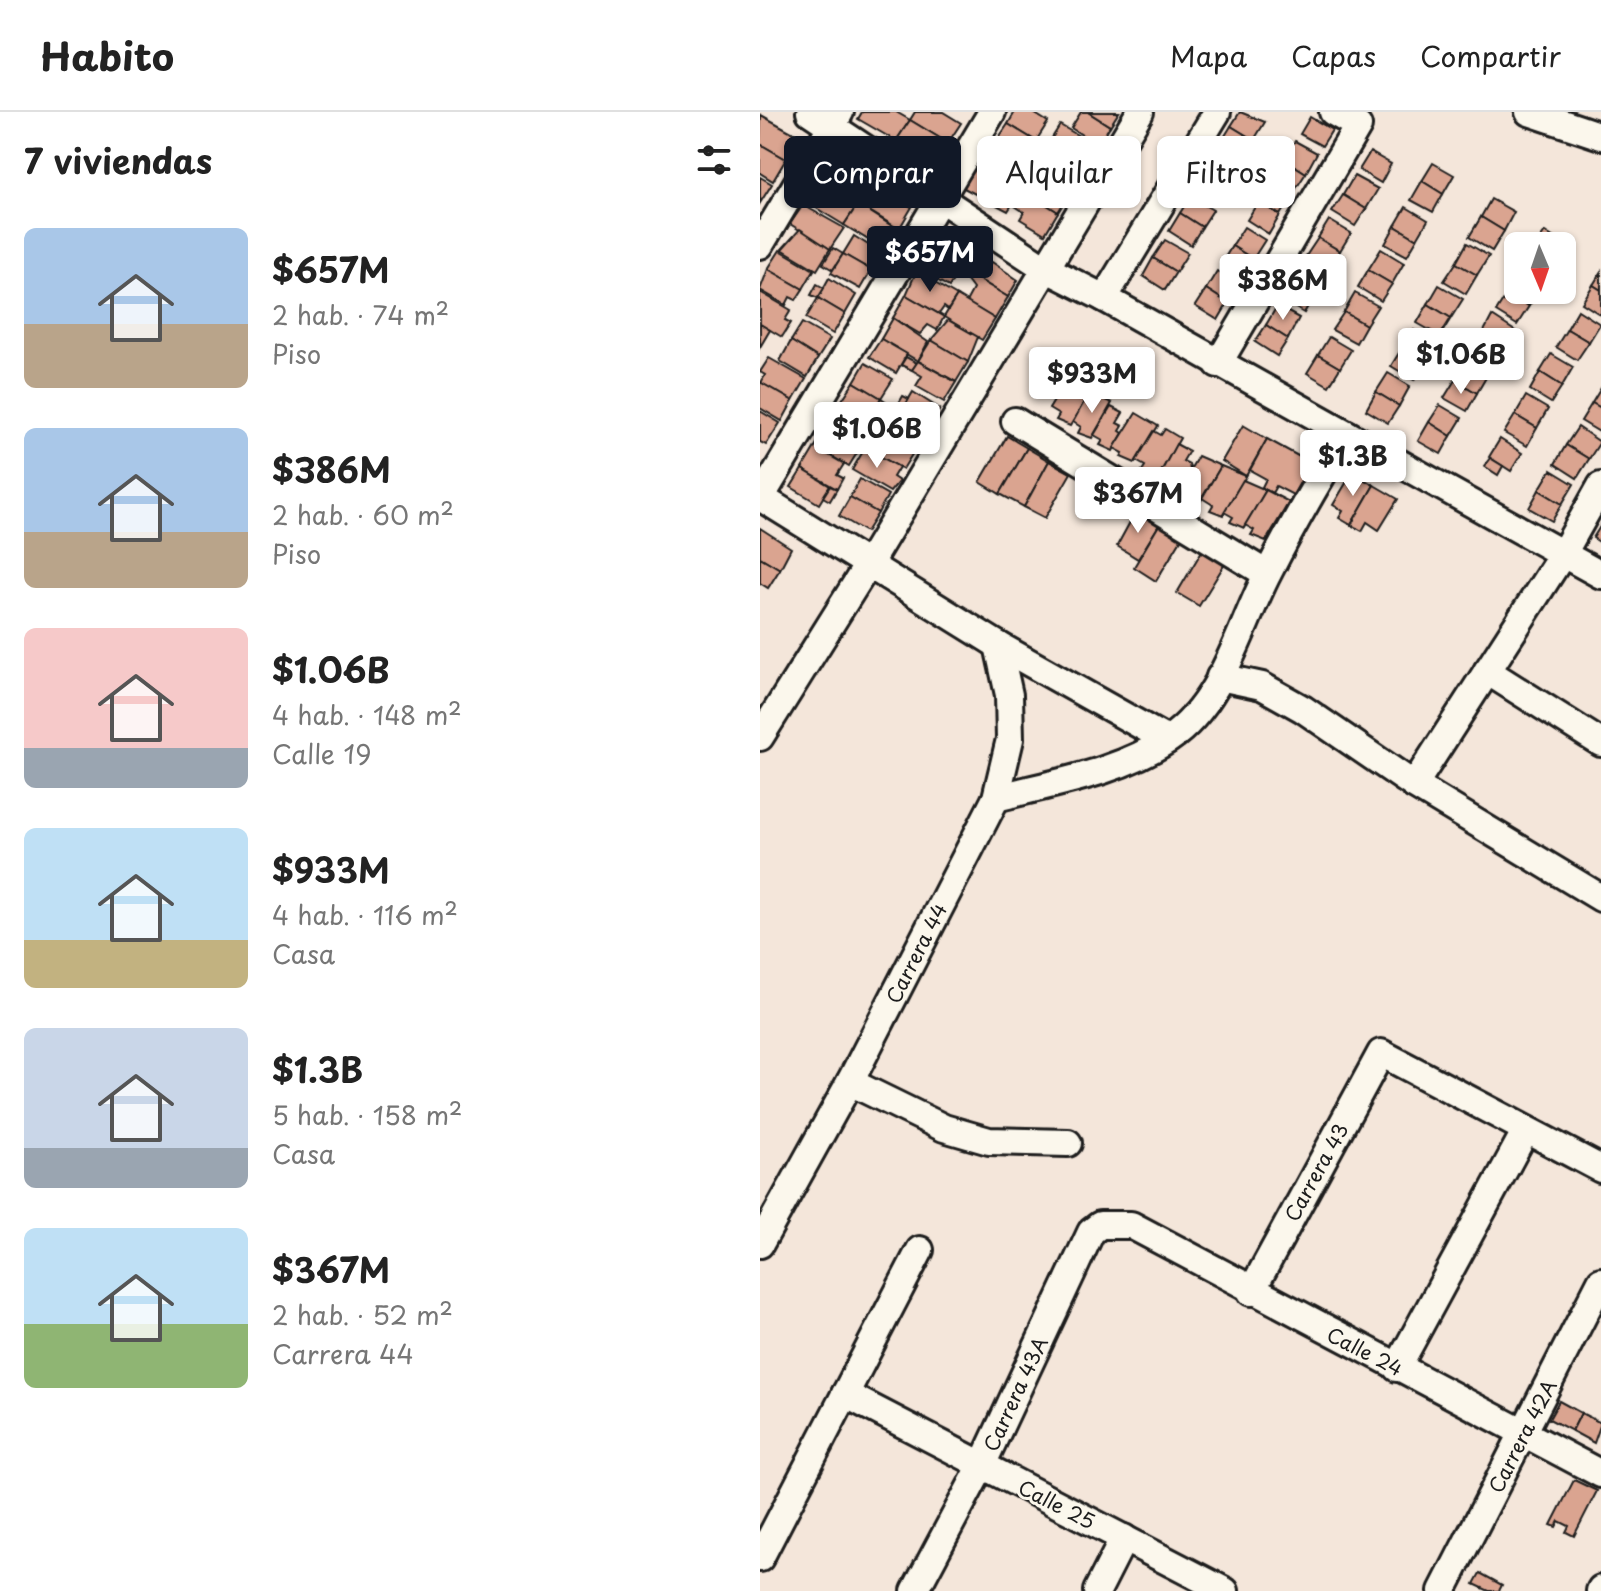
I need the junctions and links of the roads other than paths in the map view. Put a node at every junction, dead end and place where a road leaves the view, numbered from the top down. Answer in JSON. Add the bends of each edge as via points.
{"nodes":[{"id":1,"x":992,"y":112,"type":"edge"},
{"id":2,"x":1140,"y":112,"type":"edge"},
{"id":3,"x":1217,"y":112,"type":"edge"},
{"id":4,"x":1333,"y":112,"type":"edge"},
{"id":5,"x":1532,"y":112,"type":"edge"},
{"id":6,"x":827,"y":117,"type":"edge"},
{"id":7,"x":853,"y":136,"type":"edge"},
{"id":8,"x":1601,"y":136,"type":"edge"},
{"id":9,"x":961,"y":164,"type":"edge"},
{"id":10,"x":935,"y":208,"type":"edge"},
{"id":11,"x":954,"y":208,"type":"edge"},
{"id":12,"x":760,"y":245,"type":"edge"},
{"id":13,"x":1045,"y":268,"type":"junction"},
{"id":14,"x":1104,"y":298,"type":"junction"},
{"id":15,"x":1218,"y":364,"type":"junction"},
{"id":16,"x":1015,"y":421,"type":"dead end"},
{"id":17,"x":1347,"y":434,"type":"junction"},
{"id":18,"x":1601,"y":486,"type":"edge"},
{"id":19,"x":760,"y":498,"type":"edge"},
{"id":20,"x":1564,"y":552,"type":"junction"},
{"id":21,"x":869,"y":563,"type":"junction"},
{"id":22,"x":1267,"y":574,"type":"junction"},
{"id":23,"x":1601,"y":575,"type":"edge"},
{"id":24,"x":998,"y":645,"type":"junction"},
{"id":25,"x":1487,"y":671,"type":"junction"},
{"id":26,"x":1220,"y":677,"type":"junction"},
{"id":27,"x":760,"y":737,"type":"edge"},
{"id":28,"x":1167,"y":740,"type":"junction"},
{"id":29,"x":1601,"y":743,"type":"edge"},
{"id":30,"x":1414,"y":785,"type":"junction"},
{"id":31,"x":996,"y":798,"type":"junction"},
{"id":32,"x":1601,"y":898,"type":"edge"},
{"id":33,"x":850,"y":1082,"type":"junction"},
{"id":34,"x":1526,"y":1130,"type":"junction"},
{"id":35,"x":1068,"y":1143,"type":"dead end"},
{"id":36,"x":1601,"y":1169,"type":"edge"},
{"id":37,"x":1131,"y":1225,"type":"joint"},
{"id":38,"x":760,"y":1244,"type":"edge"},
{"id":39,"x":920,"y":1250,"type":"dead end"},
{"id":40,"x":1601,"y":1281,"type":"edge"},
{"id":41,"x":1251,"y":1292,"type":"junction"},
{"id":42,"x":1397,"y":1368,"type":"junction"},
{"id":43,"x":845,"y":1394,"type":"junction"},
{"id":44,"x":1523,"y":1433,"type":"junction"},
{"id":45,"x":982,"y":1465,"type":"junction"},
{"id":46,"x":1601,"y":1474,"type":"edge"},
{"id":47,"x":1124,"y":1538,"type":"junction"},
{"id":48,"x":760,"y":1558,"type":"edge"},
{"id":49,"x":915,"y":1591,"type":"edge"},
{"id":50,"x":1097,"y":1591,"type":"edge"},
{"id":51,"x":1225,"y":1591,"type":"edge"},
{"id":52,"x":1442,"y":1591,"type":"edge"}],
"edges":[{"from":1,"to":9,"type":"street"},
{"from":2,"to":13,"type":"street"},
{"from":3,"to":14,"type":"street"},
{"from":4,"to":15,"type":"street","via":[[1358,126]]},
{"from":5,"to":8,"type":"street"},
{"from":6,"to":7,"type":"street"},
{"from":6,"to":12,"type":"street"},
{"from":10,"to":19,"type":"street"},
{"from":11,"to":13,"type":"street"},
{"from":13,"to":14,"type":"street"},
{"from":13,"to":21,"type":"street"},
{"from":14,"to":15,"type":"street"},
{"from":15,"to":17,"type":"street"},
{"from":16,"to":22,"type":"street"},
{"from":17,"to":20,"type":"street"},
{"from":17,"to":22,"type":"street"},
{"from":18,"to":20,"type":"street"},
{"from":19,"to":21,"type":"street"},
{"from":20,"to":23,"type":"street"},
{"from":20,"to":25,"type":"street"},
{"from":21,"to":24,"type":"street"},
{"from":21,"to":27,"type":"street"},
{"from":22,"to":26,"type":"street"},
{"from":24,"to":28,"type":"street"},
{"from":24,"to":31,"type":"street","name":"Carrera 44","via":[[1009,695],[1010,739]]},
{"from":25,"to":29,"type":"street"},
{"from":25,"to":30,"type":"street"},
{"from":26,"to":28,"type":"street","via":[[1192,721]]},
{"from":26,"to":30,"type":"street","via":[[1262,686]]},
{"from":28,"to":31,"type":"street","via":[[1126,762]]},
{"from":30,"to":32,"type":"street"},
{"from":31,"to":33,"type":"street","name":"Carrera 44"},
{"from":33,"to":35,"type":"street","via":[[944,1128],[989,1141]]},
{"from":33,"to":38,"type":"street","name":"Carrera 44"},
{"from":34,"to":36,"type":"street"},
{"from":34,"to":41,"type":"street","name":"Carrera 43","via":[[1381,1053]]},
{"from":34,"to":42,"type":"street"},
{"from":37,"to":41,"type":"street","name":"Calle 24"},
{"from":37,"to":45,"type":"street","name":"Carrera 43A","via":[[1100,1225],[1091,1232]]},
{"from":39,"to":43,"type":"street"},
{"from":40,"to":44,"type":"street","name":"Carrera 42A"},
{"from":41,"to":42,"type":"street","name":"Calle 24"},
{"from":42,"to":44,"type":"street","name":"Calle 24"},
{"from":43,"to":45,"type":"street","name":"Calle 25"},
{"from":43,"to":48,"type":"street"},
{"from":44,"to":46,"type":"street","name":"Calle 24"},
{"from":44,"to":52,"type":"street","name":"Carrera 42A"},
{"from":45,"to":47,"type":"street","name":"Calle 25"},
{"from":45,"to":49,"type":"street","name":"Carrera 43A"},
{"from":47,"to":50,"type":"street"},
{"from":47,"to":51,"type":"street","name":"Calle 25"}]}
